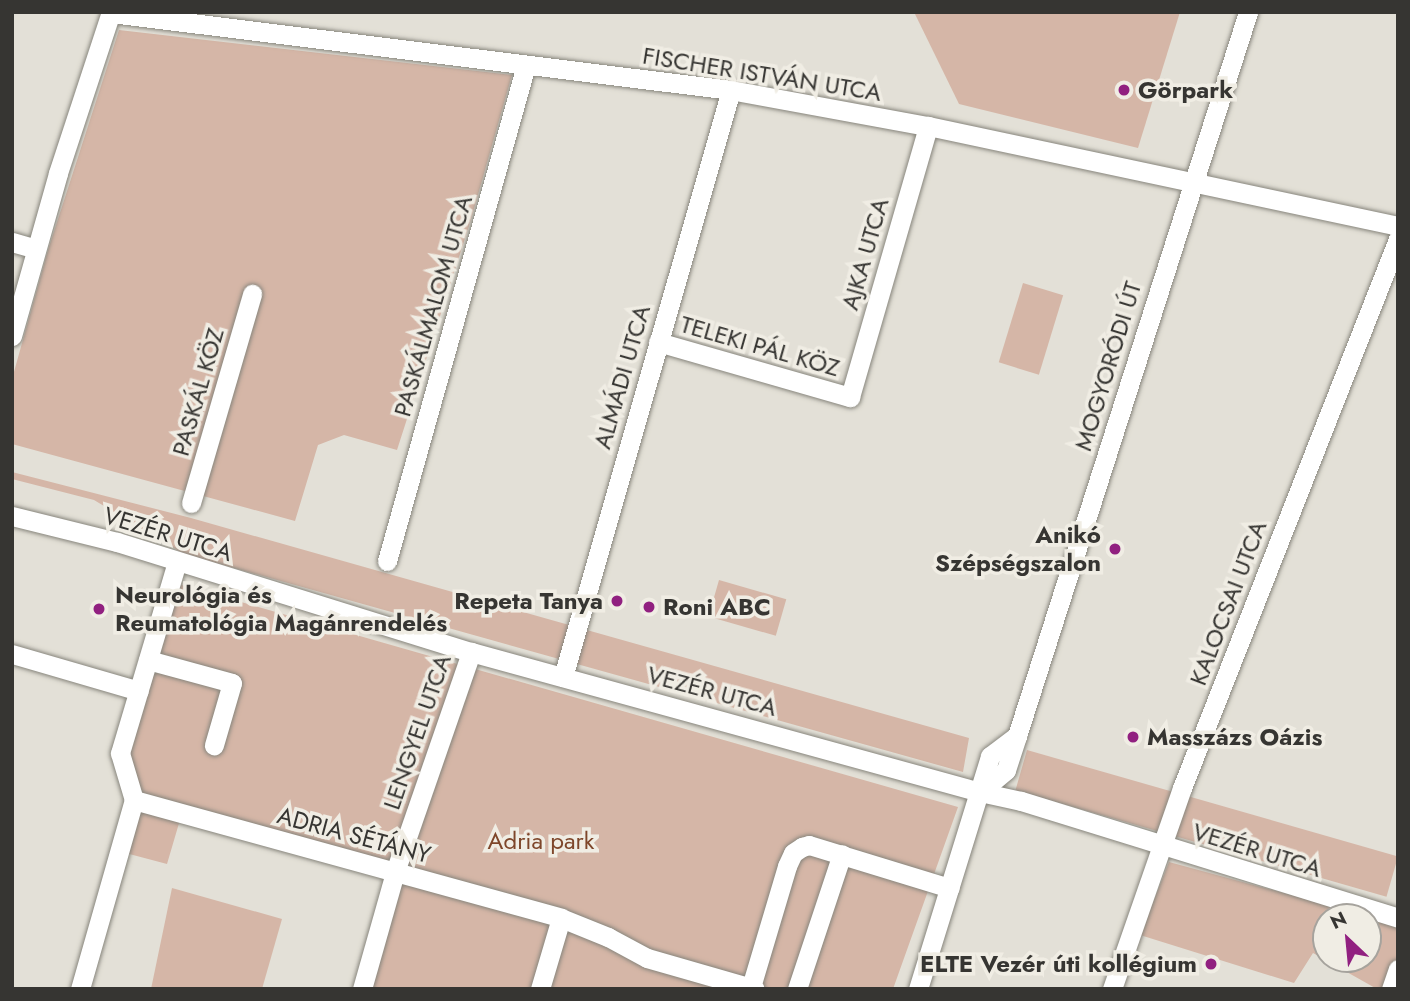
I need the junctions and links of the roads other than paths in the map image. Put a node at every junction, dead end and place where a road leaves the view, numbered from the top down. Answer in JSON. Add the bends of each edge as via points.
{"nodes":[{"id":1,"x":1248,"y":12,"type":"edge"},
{"id":2,"x":111,"y":13,"type":"edge"},
{"id":3,"x":526,"y":65,"type":"junction"},
{"id":4,"x":730,"y":90,"type":"junction"},
{"id":5,"x":928,"y":126,"type":"junction"},
{"id":6,"x":1191,"y":184,"type":"junction"},
{"id":7,"x":1398,"y":226,"type":"edge"},
{"id":8,"x":1398,"y":239,"type":"edge"},
{"id":9,"x":12,"y":242,"type":"edge"},
{"id":10,"x":36,"y":248,"type":"junction"},
{"id":11,"x":252,"y":294,"type":"dead end"},
{"id":12,"x":12,"y":336,"type":"edge"},
{"id":13,"x":657,"y":342,"type":"junction"},
{"id":14,"x":850,"y":397,"type":"joint"},
{"id":15,"x":191,"y":503,"type":"dead end"},
{"id":16,"x":15,"y":518,"type":"edge"},
{"id":17,"x":387,"y":561,"type":"dead end"},
{"id":18,"x":177,"y":562,"type":"junction"},
{"id":19,"x":471,"y":652,"type":"junction"},
{"id":20,"x":12,"y":654,"type":"edge"},
{"id":21,"x":148,"y":660,"type":"junction"},
{"id":22,"x":563,"y":677,"type":"junction"},
{"id":23,"x":139,"y":691,"type":"junction"},
{"id":24,"x":214,"y":745,"type":"dead end"},
{"id":25,"x":980,"y":792,"type":"junction"},
{"id":26,"x":134,"y":800,"type":"junction"},
{"id":27,"x":1163,"y":847,"type":"junction"},
{"id":28,"x":842,"y":854,"type":"junction"},
{"id":29,"x":396,"y":872,"type":"junction"},
{"id":30,"x":950,"y":888,"type":"junction"},
{"id":31,"x":561,"y":918,"type":"junction"},
{"id":32,"x":1398,"y":918,"type":"edge"},
{"id":33,"x":753,"y":988,"type":"edge"},
{"id":34,"x":80,"y":989,"type":"edge"},
{"id":35,"x":362,"y":989,"type":"edge"},
{"id":36,"x":540,"y":989,"type":"edge"},
{"id":37,"x":797,"y":989,"type":"edge"},
{"id":38,"x":918,"y":989,"type":"edge"},
{"id":39,"x":1112,"y":989,"type":"edge"}],
"edges":[{"from":1,"to":6,"type":"street","name":"MOGYORÓDI ÚT"},
{"from":2,"to":3,"type":"street","name":"FISCHER ISTVÁN UTCA"},
{"from":2,"to":10,"type":"street"},
{"from":3,"to":4,"type":"street","name":"FISCHER ISTVÁN UTCA"},
{"from":3,"to":17,"type":"street","name":"PASKÁLMALOM UTCA"},
{"from":4,"to":5,"type":"street","name":"FISCHER ISTVÁN UTCA"},
{"from":4,"to":13,"type":"street","name":"ALMÁDI UTCA"},
{"from":5,"to":6,"type":"street","name":"FISCHER ISTVÁN UTCA"},
{"from":5,"to":14,"type":"street","name":"AJKA UTCA"},
{"from":6,"to":7,"type":"street","name":"FISCHER ISTVÁN UTCA"},
{"from":6,"to":25,"type":"street","name":"MOGYORÓDI ÚT","via":[[1006,770]]},
{"from":8,"to":27,"type":"street","name":"KALOCSAI UTCA","via":[[1182,788]]},
{"from":9,"to":10,"type":"street"},
{"from":10,"to":12,"type":"street"},
{"from":11,"to":15,"type":"street","name":"PASKÁL KÖZ"},
{"from":13,"to":14,"type":"street","name":"TELEKI PÁL KÖZ"},
{"from":13,"to":22,"type":"street","name":"ALMÁDI UTCA"},
{"from":16,"to":18,"type":"street","name":"VEZÉR UTCA"},
{"from":18,"to":19,"type":"street","name":"VEZÉR UTCA"},
{"from":18,"to":21,"type":"street"},
{"from":19,"to":22,"type":"street","name":"VEZÉR UTCA"},
{"from":19,"to":29,"type":"street","name":"LENGYEL UTCA"},
{"from":20,"to":23,"type":"street"},
{"from":21,"to":23,"type":"street"},
{"from":21,"to":24,"type":"street","via":[[232,682]]},
{"from":22,"to":25,"type":"street","name":"VEZÉR UTCA"},
{"from":23,"to":26,"type":"street","via":[[120,753]]},
{"from":25,"to":27,"type":"street","name":"VEZÉR UTCA"},
{"from":25,"to":30,"type":"street"},
{"from":26,"to":29,"type":"street","name":"ADRIA SÉTÁNY"},
{"from":26,"to":34,"type":"street"},
{"from":27,"to":32,"type":"street","name":"VEZÉR UTCA"},
{"from":27,"to":39,"type":"street","name":"KALOCSAI UTCA"},
{"from":28,"to":30,"type":"street","name":"ADRIA SÉTÁNY"},
{"from":28,"to":33,"type":"street","name":"ADRIA SÉTÁNY","via":[[809,845],[793,853]]},
{"from":28,"to":37,"type":"street"},
{"from":29,"to":31,"type":"street","name":"ADRIA SÉTÁNY"},
{"from":29,"to":35,"type":"street","name":"LENGYEL UTCA"},
{"from":30,"to":38,"type":"street"},
{"from":31,"to":33,"type":"street","name":"ADRIA SÉTÁNY","via":[[648,958]]},
{"from":31,"to":36,"type":"street"}]}
